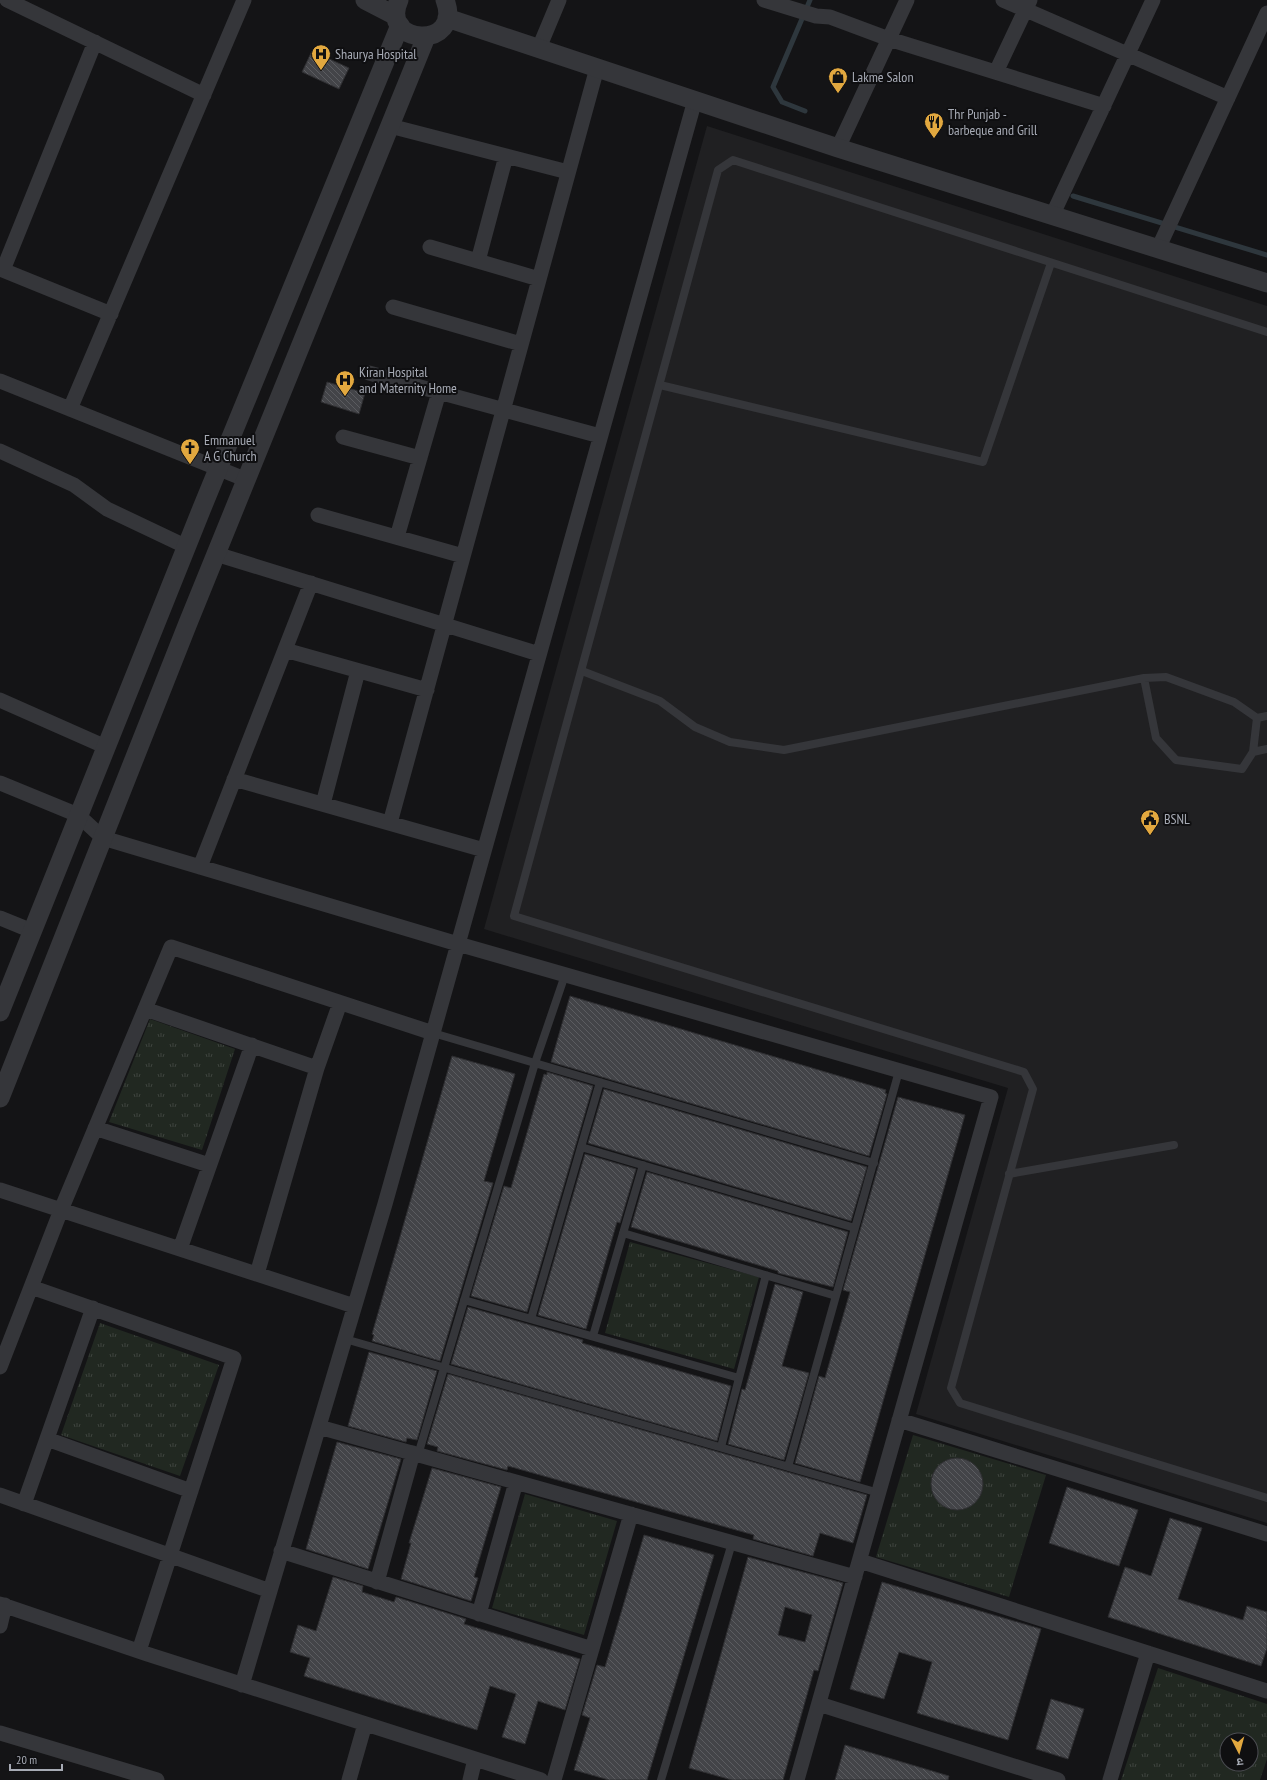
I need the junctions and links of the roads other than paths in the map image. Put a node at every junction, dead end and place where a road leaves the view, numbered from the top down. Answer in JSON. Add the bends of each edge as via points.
{"nodes":[{"id":1,"x":8,"y":0,"type":"edge"},
{"id":2,"x":244,"y":0,"type":"edge"},
{"id":3,"x":365,"y":0,"type":"edge"},
{"id":4,"x":559,"y":0,"type":"edge"},
{"id":5,"x":764,"y":0,"type":"edge"},
{"id":6,"x":907,"y":0,"type":"edge"},
{"id":7,"x":1003,"y":0,"type":"edge"},
{"id":8,"x":1153,"y":0,"type":"edge"},
{"id":9,"x":1028,"y":5,"type":"edge"},
{"id":10,"x":446,"y":9,"type":"edge"},
{"id":11,"x":1267,"y":12,"type":"edge"},
{"id":12,"x":398,"y":14,"type":"edge"},
{"id":13,"x":426,"y":37,"type":"junction"},
{"id":14,"x":889,"y":39,"type":"junction"},
{"id":15,"x":95,"y":42,"type":"junction"},
{"id":16,"x":539,"y":48,"type":"junction"},
{"id":17,"x":1128,"y":55,"type":"junction"},
{"id":18,"x":597,"y":68,"type":"junction"},
{"id":19,"x":996,"y":72,"type":"junction"},
{"id":20,"x":204,"y":95,"type":"junction"},
{"id":21,"x":1228,"y":98,"type":"junction"},
{"id":22,"x":695,"y":100,"type":"junction"},
{"id":23,"x":1104,"y":106,"type":"junction"},
{"id":24,"x":390,"y":126,"type":"junction"},
{"id":25,"x":838,"y":148,"type":"junction"},
{"id":26,"x":506,"y":156,"type":"junction"},
{"id":27,"x":568,"y":172,"type":"junction"},
{"id":28,"x":1052,"y":216,"type":"junction"},
{"id":29,"x":430,"y":247,"type":"dead end"},
{"id":30,"x":1158,"y":249,"type":"junction"},
{"id":31,"x":478,"y":261,"type":"junction"},
{"id":32,"x":1051,"y":263,"type":"junction"},
{"id":33,"x":1,"y":270,"type":"edge"},
{"id":34,"x":539,"y":279,"type":"junction"},
{"id":35,"x":1267,"y":283,"type":"edge"},
{"id":36,"x":393,"y":307,"type":"dead end"},
{"id":37,"x":111,"y":314,"type":"junction"},
{"id":38,"x":1267,"y":332,"type":"edge"},
{"id":39,"x":521,"y":344,"type":"junction"},
{"id":40,"x":369,"y":373,"type":"dead end"},
{"id":41,"x":0,"y":381,"type":"edge"},
{"id":42,"x":660,"y":384,"type":"junction"},
{"id":43,"x":439,"y":392,"type":"junction"},
{"id":44,"x":70,"y":409,"type":"junction"},
{"id":45,"x":503,"y":410,"type":"junction"},
{"id":46,"x":600,"y":436,"type":"junction"},
{"id":47,"x":343,"y":437,"type":"dead end"},
{"id":48,"x":0,"y":451,"type":"edge"},
{"id":49,"x":420,"y":458,"type":"junction"},
{"id":50,"x":218,"y":468,"type":"junction"},
{"id":51,"x":247,"y":480,"type":"junction"},
{"id":52,"x":318,"y":515,"type":"dead end"},
{"id":53,"x":397,"y":537,"type":"junction"},
{"id":54,"x":186,"y":547,"type":"junction"},
{"id":55,"x":216,"y":554,"type":"junction"},
{"id":56,"x":463,"y":556,"type":"junction"},
{"id":57,"x":311,"y":583,"type":"junction"},
{"id":58,"x":445,"y":625,"type":"junction"},
{"id":59,"x":285,"y":650,"type":"junction"},
{"id":60,"x":539,"y":654,"type":"junction"},
{"id":61,"x":358,"y":671,"type":"junction"},
{"id":62,"x":582,"y":671,"type":"junction"},
{"id":63,"x":1144,"y":678,"type":"junction"},
{"id":64,"x":427,"y":690,"type":"junction"},
{"id":65,"x":0,"y":700,"type":"edge"},
{"id":66,"x":1267,"y":716,"type":"edge"},
{"id":67,"x":1257,"y":718,"type":"junction"},
{"id":68,"x":106,"y":748,"type":"junction"},
{"id":69,"x":1267,"y":749,"type":"edge"},
{"id":70,"x":1253,"y":752,"type":"junction"},
{"id":71,"x":234,"y":780,"type":"junction"},
{"id":72,"x":0,"y":783,"type":"edge"},
{"id":73,"x":323,"y":804,"type":"junction"},
{"id":74,"x":78,"y":815,"type":"junction"},
{"id":75,"x":390,"y":823,"type":"junction"},
{"id":76,"x":103,"y":838,"type":"junction"},
{"id":77,"x":484,"y":850,"type":"junction"},
{"id":78,"x":200,"y":867,"type":"junction"},
{"id":79,"x":0,"y":918,"type":"edge"},
{"id":80,"x":32,"y":932,"type":"junction"},
{"id":81,"x":458,"y":944,"type":"junction"},
{"id":82,"x":567,"y":975,"type":"junction"},
{"id":83,"x":340,"y":1003,"type":"junction"},
{"id":84,"x":145,"y":1009,"type":"junction"},
{"id":85,"x":0,"y":1012,"type":"edge"},
{"id":86,"x":433,"y":1033,"type":"junction"},
{"id":87,"x":252,"y":1046,"type":"junction"},
{"id":88,"x":535,"y":1063,"type":"junction"},
{"id":89,"x":317,"y":1068,"type":"junction"},
{"id":90,"x":899,"y":1071,"type":"junction"},
{"id":91,"x":600,"y":1082,"type":"junction"},
{"id":92,"x":0,"y":1098,"type":"edge"},
{"id":93,"x":95,"y":1128,"type":"junction"},
{"id":94,"x":1174,"y":1145,"type":"dead end"},
{"id":95,"x":581,"y":1147,"type":"junction"},
{"id":96,"x":874,"y":1163,"type":"junction"},
{"id":97,"x":209,"y":1165,"type":"junction"},
{"id":98,"x":643,"y":1165,"type":"junction"},
{"id":99,"x":1009,"y":1174,"type":"junction"},
{"id":100,"x":0,"y":1190,"type":"edge"},
{"id":101,"x":61,"y":1210,"type":"junction"},
{"id":102,"x":855,"y":1228,"type":"junction"},
{"id":103,"x":623,"y":1233,"type":"junction"},
{"id":104,"x":180,"y":1249,"type":"junction"},
{"id":105,"x":257,"y":1274,"type":"junction"},
{"id":106,"x":766,"y":1275,"type":"junction"},
{"id":107,"x":31,"y":1287,"type":"junction"},
{"id":108,"x":836,"y":1296,"type":"junction"},
{"id":109,"x":464,"y":1300,"type":"junction"},
{"id":110,"x":354,"y":1306,"type":"junction"},
{"id":111,"x":92,"y":1308,"type":"junction"},
{"id":112,"x":532,"y":1319,"type":"junction"},
{"id":113,"x":593,"y":1336,"type":"junction"},
{"id":114,"x":345,"y":1339,"type":"junction"},
{"id":115,"x":0,"y":1367,"type":"edge"},
{"id":116,"x":444,"y":1368,"type":"junction"},
{"id":117,"x":739,"y":1378,"type":"junction"},
{"id":118,"x":900,"y":1420,"type":"junction"},
{"id":119,"x":319,"y":1427,"type":"junction"},
{"id":120,"x":47,"y":1439,"type":"junction"},
{"id":121,"x":721,"y":1447,"type":"junction"},
{"id":122,"x":416,"y":1454,"type":"junction"},
{"id":123,"x":788,"y":1467,"type":"junction"},
{"id":124,"x":516,"y":1482,"type":"junction"},
{"id":125,"x":191,"y":1491,"type":"junction"},
{"id":126,"x":879,"y":1493,"type":"junction"},
{"id":127,"x":0,"y":1495,"type":"edge"},
{"id":128,"x":1267,"y":1498,"type":"edge"},
{"id":129,"x":24,"y":1504,"type":"junction"},
{"id":130,"x":631,"y":1514,"type":"junction"},
{"id":131,"x":1267,"y":1534,"type":"edge"},
{"id":132,"x":732,"y":1543,"type":"junction"},
{"id":133,"x":282,"y":1552,"type":"junction"},
{"id":134,"x":170,"y":1555,"type":"junction"},
{"id":135,"x":860,"y":1561,"type":"junction"},
{"id":136,"x":855,"y":1577,"type":"junction"},
{"id":137,"x":377,"y":1582,"type":"junction"},
{"id":138,"x":270,"y":1591,"type":"junction"},
{"id":139,"x":2,"y":1604,"type":"edge"},
{"id":140,"x":479,"y":1614,"type":"junction"},
{"id":141,"x":0,"y":1626,"type":"edge"},
{"id":142,"x":592,"y":1649,"type":"junction"},
{"id":143,"x":139,"y":1651,"type":"junction"},
{"id":144,"x":1148,"y":1653,"type":"junction"},
{"id":145,"x":242,"y":1685,"type":"junction"},
{"id":146,"x":1267,"y":1692,"type":"edge"},
{"id":147,"x":819,"y":1704,"type":"junction"},
{"id":148,"x":365,"y":1724,"type":"junction"},
{"id":149,"x":0,"y":1733,"type":"edge"},
{"id":150,"x":475,"y":1759,"type":"junction"},
{"id":151,"x":157,"y":1780,"type":"edge"},
{"id":152,"x":349,"y":1780,"type":"edge"},
{"id":153,"x":470,"y":1780,"type":"edge"},
{"id":154,"x":541,"y":1780,"type":"edge"},
{"id":155,"x":554,"y":1780,"type":"edge"},
{"id":156,"x":661,"y":1780,"type":"edge"},
{"id":157,"x":798,"y":1780,"type":"edge"},
{"id":158,"x":1058,"y":1780,"type":"edge"},
{"id":159,"x":1110,"y":1780,"type":"edge"}],
"edges":[{"from":1,"to":15,"type":"street"},
{"from":2,"to":20,"type":"street"},
{"from":3,"to":12,"type":"street"},
{"from":4,"to":16,"type":"street"},
{"from":5,"to":14,"type":"street","via":[[812,15],[830,17]]},
{"from":6,"to":14,"type":"street"},
{"from":7,"to":9,"type":"street"},
{"from":8,"to":17,"type":"street"},
{"from":9,"to":17,"type":"street"},
{"from":9,"to":19,"type":"street"},
{"from":10,"to":13,"type":"street","via":[[443,27]]},
{"from":10,"to":16,"type":"street"},
{"from":11,"to":21,"type":"street"},
{"from":12,"to":13,"type":"street","via":[[407,33]]},
{"from":12,"to":50,"type":"street"},
{"from":13,"to":24,"type":"street"},
{"from":14,"to":19,"type":"street"},
{"from":14,"to":25,"type":"street"},
{"from":15,"to":20,"type":"street"},
{"from":15,"to":33,"type":"street"},
{"from":16,"to":18,"type":"street"},
{"from":17,"to":21,"type":"street"},
{"from":17,"to":23,"type":"street"},
{"from":18,"to":22,"type":"street"},
{"from":18,"to":27,"type":"street"},
{"from":19,"to":23,"type":"street"},
{"from":20,"to":37,"type":"street"},
{"from":21,"to":30,"type":"street"},
{"from":22,"to":25,"type":"street"},
{"from":22,"to":46,"type":"street"},
{"from":23,"to":28,"type":"street"},
{"from":24,"to":26,"type":"street"},
{"from":24,"to":51,"type":"street"},
{"from":25,"to":28,"type":"street"},
{"from":26,"to":27,"type":"street"},
{"from":26,"to":31,"type":"street"},
{"from":27,"to":34,"type":"street"},
{"from":28,"to":30,"type":"street"},
{"from":29,"to":31,"type":"street"},
{"from":30,"to":35,"type":"street"},
{"from":31,"to":34,"type":"street"},
{"from":32,"to":38,"type":"lane"},
{"from":32,"to":42,"type":"lane","via":[[983,462]]},
{"from":32,"to":42,"type":"lane","via":[[733,160],[718,170]]},
{"from":33,"to":37,"type":"street"},
{"from":34,"to":39,"type":"street"},
{"from":36,"to":39,"type":"street"},
{"from":37,"to":44,"type":"street"},
{"from":39,"to":45,"type":"street"},
{"from":40,"to":43,"type":"street"},
{"from":41,"to":44,"type":"street"},
{"from":42,"to":62,"type":"lane"},
{"from":43,"to":45,"type":"street"},
{"from":43,"to":49,"type":"street"},
{"from":44,"to":50,"type":"street"},
{"from":45,"to":46,"type":"street"},
{"from":45,"to":56,"type":"street"},
{"from":46,"to":60,"type":"street"},
{"from":47,"to":49,"type":"street"},
{"from":48,"to":54,"type":"street","via":[[74,485],[108,508]]},
{"from":49,"to":53,"type":"street"},
{"from":50,"to":51,"type":"street"},
{"from":50,"to":54,"type":"street"},
{"from":51,"to":55,"type":"street"},
{"from":52,"to":53,"type":"street"},
{"from":53,"to":56,"type":"street"},
{"from":54,"to":68,"type":"street"},
{"from":55,"to":57,"type":"street"},
{"from":55,"to":76,"type":"street"},
{"from":56,"to":58,"type":"street"},
{"from":57,"to":58,"type":"street"},
{"from":57,"to":59,"type":"street"},
{"from":58,"to":60,"type":"street"},
{"from":58,"to":64,"type":"street"},
{"from":59,"to":61,"type":"street"},
{"from":59,"to":71,"type":"street"},
{"from":60,"to":77,"type":"street"},
{"from":61,"to":64,"type":"street"},
{"from":61,"to":73,"type":"street"},
{"from":62,"to":63,"type":"lane","via":[[660,701],[695,727],[730,742],[784,750]]},
{"from":62,"to":99,"type":"lane","via":[[514,916],[1024,1072],[1033,1089]]},
{"from":63,"to":67,"type":"lane","via":[[1166,677],[1234,702]]},
{"from":63,"to":70,"type":"lane","via":[[1156,738],[1176,760],[1242,769]]},
{"from":64,"to":75,"type":"street"},
{"from":65,"to":68,"type":"street"},
{"from":66,"to":67,"type":"lane"},
{"from":67,"to":70,"type":"lane"},
{"from":68,"to":74,"type":"street"},
{"from":69,"to":70,"type":"lane"},
{"from":71,"to":73,"type":"street"},
{"from":71,"to":78,"type":"street"},
{"from":72,"to":74,"type":"street"},
{"from":73,"to":75,"type":"street"},
{"from":74,"to":76,"type":"street"},
{"from":74,"to":80,"type":"street"},
{"from":75,"to":77,"type":"street"},
{"from":76,"to":78,"type":"street"},
{"from":76,"to":92,"type":"street"},
{"from":77,"to":81,"type":"street"},
{"from":78,"to":81,"type":"street"},
{"from":79,"to":80,"type":"street"},
{"from":80,"to":85,"type":"street"},
{"from":81,"to":82,"type":"street"},
{"from":81,"to":86,"type":"street"},
{"from":82,"to":88,"type":"lane"},
{"from":82,"to":90,"type":"street"},
{"from":83,"to":84,"type":"street","via":[[171,947]]},
{"from":83,"to":86,"type":"street"},
{"from":83,"to":89,"type":"street"},
{"from":84,"to":87,"type":"street"},
{"from":84,"to":93,"type":"street"},
{"from":86,"to":88,"type":"lane"},
{"from":86,"to":110,"type":"street"},
{"from":87,"to":89,"type":"street"},
{"from":87,"to":97,"type":"street"},
{"from":88,"to":91,"type":"lane"},
{"from":88,"to":109,"type":"lane"},
{"from":89,"to":105,"type":"street"},
{"from":90,"to":96,"type":"lane"},
{"from":90,"to":118,"type":"street","via":[[991,1097]]},
{"from":91,"to":95,"type":"lane"},
{"from":91,"to":96,"type":"lane"},
{"from":93,"to":97,"type":"street"},
{"from":93,"to":101,"type":"street"},
{"from":94,"to":99,"type":"lane"},
{"from":95,"to":98,"type":"lane"},
{"from":95,"to":112,"type":"lane"},
{"from":96,"to":102,"type":"lane"},
{"from":97,"to":104,"type":"street"},
{"from":98,"to":102,"type":"lane"},
{"from":98,"to":103,"type":"lane"},
{"from":99,"to":128,"type":"lane","via":[[951,1388],[960,1403]]},
{"from":100,"to":101,"type":"street"},
{"from":101,"to":104,"type":"street"},
{"from":101,"to":107,"type":"street"},
{"from":102,"to":108,"type":"lane"},
{"from":103,"to":106,"type":"lane"},
{"from":103,"to":113,"type":"lane"},
{"from":104,"to":105,"type":"street"},
{"from":105,"to":110,"type":"street"},
{"from":106,"to":108,"type":"lane"},
{"from":106,"to":117,"type":"lane"},
{"from":107,"to":111,"type":"street"},
{"from":107,"to":115,"type":"street"},
{"from":108,"to":123,"type":"lane"},
{"from":109,"to":112,"type":"lane"},
{"from":109,"to":116,"type":"lane"},
{"from":110,"to":114,"type":"street"},
{"from":111,"to":120,"type":"street"},
{"from":111,"to":125,"type":"street","via":[[234,1358]]},
{"from":112,"to":113,"type":"lane"},
{"from":113,"to":117,"type":"lane"},
{"from":114,"to":116,"type":"lane"},
{"from":114,"to":119,"type":"street"},
{"from":116,"to":121,"type":"lane"},
{"from":116,"to":122,"type":"lane"},
{"from":117,"to":121,"type":"lane"},
{"from":118,"to":126,"type":"street"},
{"from":118,"to":131,"type":"street"},
{"from":119,"to":122,"type":"street"},
{"from":119,"to":133,"type":"street"},
{"from":120,"to":125,"type":"street"},
{"from":120,"to":129,"type":"street"},
{"from":121,"to":123,"type":"lane"},
{"from":122,"to":124,"type":"street"},
{"from":122,"to":137,"type":"street"},
{"from":123,"to":126,"type":"lane"},
{"from":124,"to":130,"type":"street"},
{"from":124,"to":140,"type":"street"},
{"from":125,"to":134,"type":"street"},
{"from":126,"to":135,"type":"street"},
{"from":127,"to":129,"type":"street"},
{"from":129,"to":134,"type":"street"},
{"from":130,"to":132,"type":"street"},
{"from":130,"to":142,"type":"street"},
{"from":132,"to":136,"type":"street"},
{"from":132,"to":156,"type":"lane"},
{"from":133,"to":137,"type":"street"},
{"from":133,"to":138,"type":"street"},
{"from":134,"to":138,"type":"street"},
{"from":134,"to":143,"type":"street"},
{"from":135,"to":136,"type":"street"},
{"from":135,"to":144,"type":"street"},
{"from":136,"to":147,"type":"street"},
{"from":137,"to":140,"type":"street"},
{"from":138,"to":145,"type":"street"},
{"from":139,"to":141,"type":"street"},
{"from":139,"to":143,"type":"street"},
{"from":140,"to":142,"type":"street"},
{"from":142,"to":155,"type":"street"},
{"from":143,"to":145,"type":"street"},
{"from":144,"to":146,"type":"street"},
{"from":144,"to":159,"type":"street"},
{"from":145,"to":148,"type":"street"},
{"from":147,"to":157,"type":"street"},
{"from":147,"to":158,"type":"street"},
{"from":148,"to":150,"type":"street"},
{"from":148,"to":152,"type":"street"},
{"from":149,"to":151,"type":"street"},
{"from":150,"to":153,"type":"street"},
{"from":150,"to":154,"type":"street"}]}
